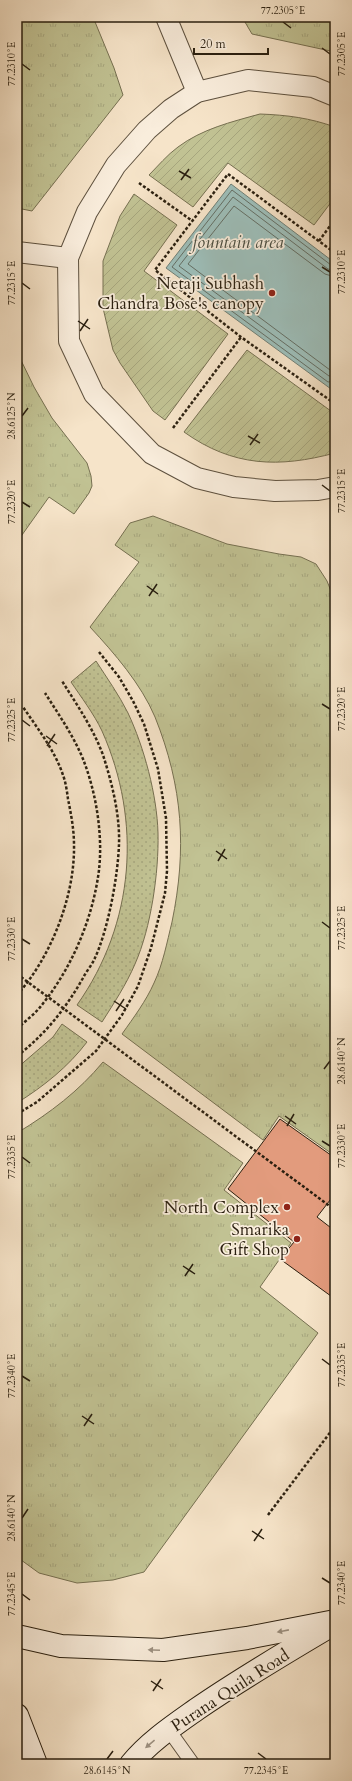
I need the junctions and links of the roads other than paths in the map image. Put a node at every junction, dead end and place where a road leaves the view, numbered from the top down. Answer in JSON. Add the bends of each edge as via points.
{"nodes":[{"id":1,"x":166,"y":17,"type":"edge"},
{"id":2,"x":197,"y":92,"type":"junction"},
{"id":3,"x":335,"y":96,"type":"edge"},
{"id":4,"x":17,"y":252,"type":"edge"},
{"id":5,"x":68,"y":258,"type":"junction"},
{"id":6,"x":335,"y":487,"type":"edge"},
{"id":7,"x":335,"y":1622,"type":"edge"},
{"id":8,"x":17,"y":1636,"type":"edge"},
{"id":9,"x":17,"y":1715,"type":"edge"},
{"id":10,"x":168,"y":1729,"type":"junction"},
{"id":11,"x":36,"y":1764,"type":"edge"},
{"id":12,"x":130,"y":1764,"type":"edge"},
{"id":13,"x":193,"y":1764,"type":"edge"}],
"edges":[{"from":1,"to":2,"type":"street"},
{"from":2,"to":3,"type":"street","via":[[248,80],[313,87]]},
{"from":2,"to":5,"type":"street","via":[[171,109],[147,130],[116,165],[87,212]]},
{"from":4,"to":5,"type":"street"},
{"from":5,"to":6,"type":"street","via":[[69,341],[94,394],[152,454],[196,478],[234,487],[275,491]]},
{"from":7,"to":8,"type":"main road","one_way":true,"via":[[162,1650],[60,1646]]},
{"from":7,"to":10,"type":"main road","name":"Purana Quila Road","via":[[234,1683]]},
{"from":9,"to":11,"type":"main road"},
{"from":10,"to":12,"type":"main road","name":"Purana Quila Road","one_way":true},
{"from":10,"to":13,"type":"lane"}]}
